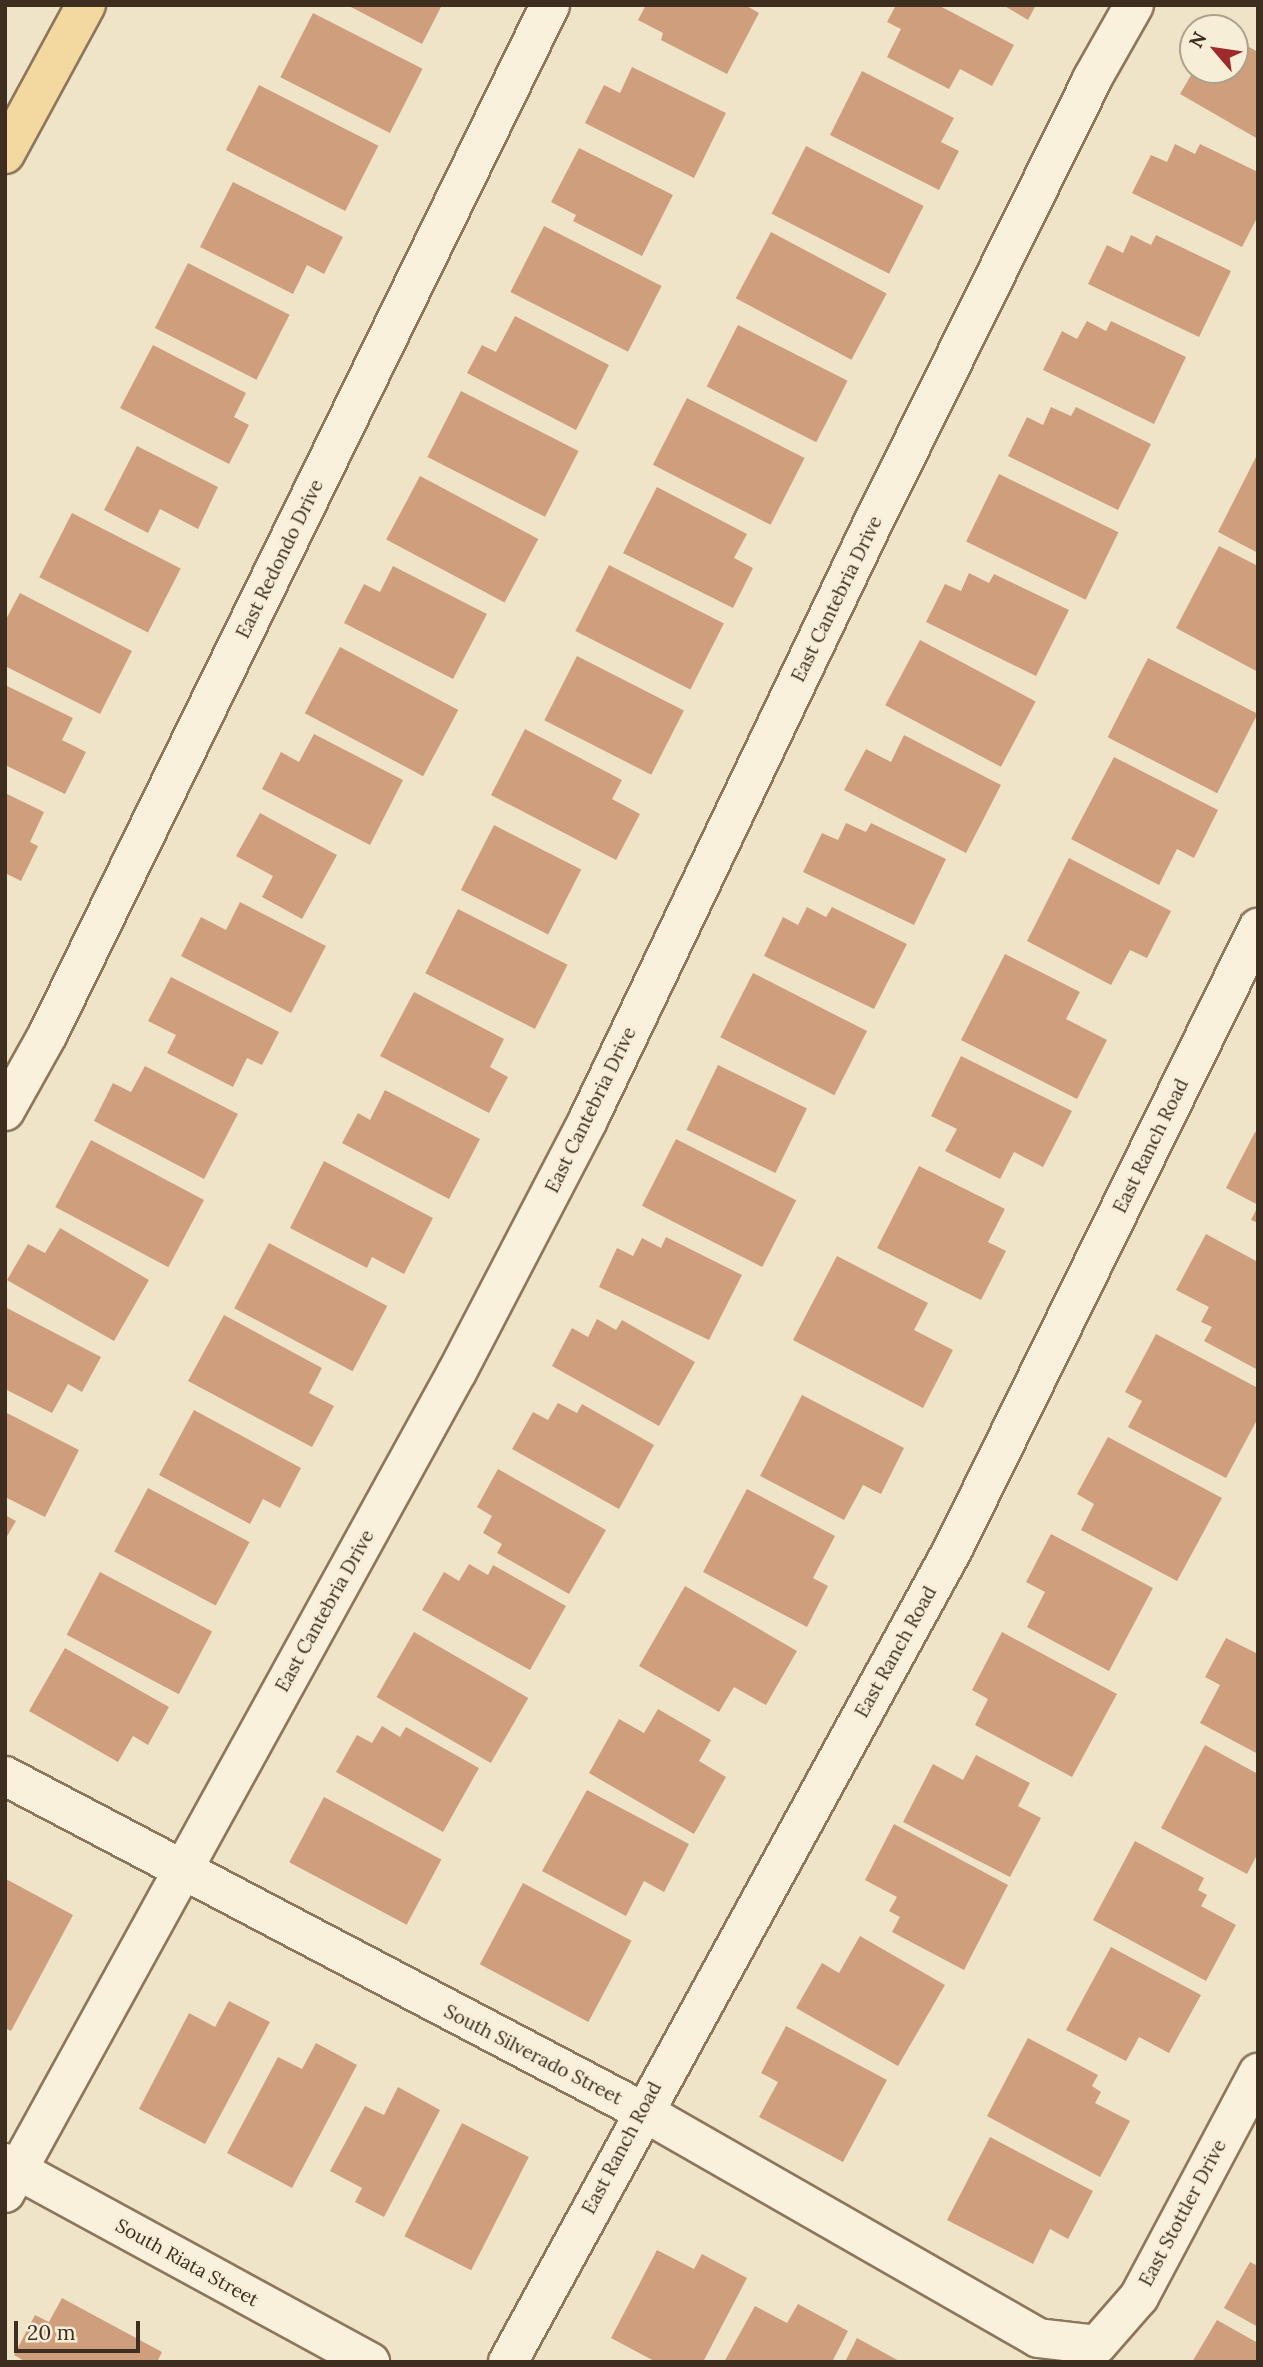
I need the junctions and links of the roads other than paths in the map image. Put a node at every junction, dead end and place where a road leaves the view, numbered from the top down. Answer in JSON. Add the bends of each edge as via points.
{"nodes":[{"id":1,"x":86,"y":5,"type":"edge"},
{"id":2,"x":550,"y":5,"type":"edge"},
{"id":3,"x":1134,"y":5,"type":"edge"},
{"id":4,"x":5,"y":154,"type":"edge"},
{"id":5,"x":1258,"y":928,"type":"edge"},
{"id":6,"x":5,"y":1111,"type":"edge"},
{"id":7,"x":5,"y":1776,"type":"edge"},
{"id":8,"x":181,"y":1872,"type":"junction"},
{"id":9,"x":1258,"y":2073,"type":"edge"},
{"id":10,"x":642,"y":2111,"type":"junction"},
{"id":11,"x":9,"y":2176,"type":"edge"},
{"id":12,"x":1097,"y":2345,"type":"joint"},
{"id":13,"x":370,"y":2362,"type":"edge"},
{"id":14,"x":508,"y":2362,"type":"edge"}],
"edges":[{"from":1,"to":4,"type":"main road"},
{"from":2,"to":6,"type":"street","name":"East Redondo Drive","via":[[79,971]]},
{"from":3,"to":8,"type":"street","name":"East Cantebria Drive","via":[[1092,79],[871,527],[582,1132],[457,1372]]},
{"from":5,"to":10,"type":"street","name":"East Ranch Road","via":[[954,1547]]},
{"from":7,"to":8,"type":"street","name":"South Silverado Street"},
{"from":8,"to":10,"type":"street","name":"South Silverado Street"},
{"from":8,"to":11,"type":"street","name":"East Cantebria Drive"},
{"from":9,"to":12,"type":"street","name":"East Stottler Drive","via":[[1139,2297]]},
{"from":10,"to":12,"type":"street","name":"South Silverado Street","via":[[1038,2338]]},
{"from":10,"to":14,"type":"street","name":"East Ranch Road"},
{"from":11,"to":13,"type":"street","name":"South Riata Street"}]}
